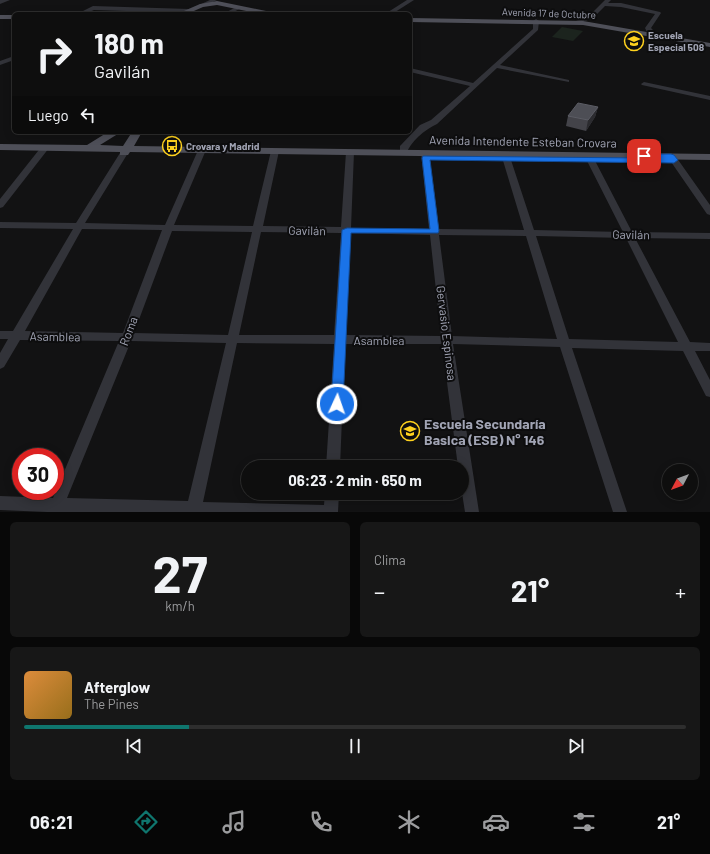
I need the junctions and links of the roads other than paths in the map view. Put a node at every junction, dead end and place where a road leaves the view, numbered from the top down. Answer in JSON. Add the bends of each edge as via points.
{"nodes":[{"id":1,"x":7,"y":0,"type":"edge"},
{"id":2,"x":412,"y":0,"type":"edge"},
{"id":3,"x":100,"y":1,"type":"dead end"},
{"id":4,"x":218,"y":1,"type":"edge"},
{"id":5,"x":0,"y":2,"type":"edge"},
{"id":6,"x":606,"y":2,"type":"edge"},
{"id":7,"x":240,"y":7,"type":"junction"},
{"id":8,"x":93,"y":8,"type":"junction"},
{"id":9,"x":189,"y":11,"type":"joint"},
{"id":10,"x":84,"y":12,"type":"edge"},
{"id":11,"x":230,"y":12,"type":"edge"},
{"id":12,"x":262,"y":12,"type":"edge"},
{"id":13,"x":391,"y":12,"type":"edge"},
{"id":14,"x":0,"y":17,"type":"edge"},
{"id":15,"x":12,"y":17,"type":"edge"},
{"id":16,"x":590,"y":18,"type":"junction"},
{"id":17,"x":0,"y":20,"type":"edge"},
{"id":18,"x":12,"y":20,"type":"edge"},
{"id":19,"x":412,"y":20,"type":"edge"},
{"id":20,"x":578,"y":22,"type":"junction"},
{"id":21,"x":536,"y":23,"type":"junction"},
{"id":22,"x":412,"y":24,"type":"edge"},
{"id":23,"x":598,"y":24,"type":"junction"},
{"id":24,"x":611,"y":29,"type":"junction"},
{"id":25,"x":655,"y":35,"type":"junction"},
{"id":26,"x":710,"y":45,"type":"edge"},
{"id":27,"x":710,"y":48,"type":"edge"},
{"id":28,"x":12,"y":59,"type":"edge"},
{"id":29,"x":0,"y":63,"type":"edge"},
{"id":30,"x":497,"y":66,"type":"junction"},
{"id":31,"x":412,"y":70,"type":"edge"},
{"id":32,"x":567,"y":81,"type":"dead end"},
{"id":33,"x":644,"y":84,"type":"dead end"},
{"id":34,"x":474,"y":85,"type":"junction"},
{"id":35,"x":710,"y":98,"type":"edge"},
{"id":36,"x":113,"y":134,"type":"edge"},
{"id":37,"x":136,"y":134,"type":"edge"},
{"id":38,"x":0,"y":147,"type":"edge"},
{"id":39,"x":44,"y":150,"type":"junction"},
{"id":40,"x":88,"y":150,"type":"junction"},
{"id":41,"x":126,"y":151,"type":"junction"},
{"id":42,"x":0,"y":152,"type":"edge"},
{"id":43,"x":200,"y":152,"type":"junction"},
{"id":44,"x":403,"y":152,"type":"junction"},
{"id":45,"x":275,"y":153,"type":"junction"},
{"id":46,"x":349,"y":154,"type":"junction"},
{"id":47,"x":426,"y":155,"type":"junction"},
{"id":48,"x":506,"y":156,"type":"junction"},
{"id":49,"x":590,"y":157,"type":"junction"},
{"id":50,"x":710,"y":157,"type":"edge"},
{"id":51,"x":673,"y":158,"type":"junction"},
{"id":52,"x":710,"y":161,"type":"edge"},
{"id":53,"x":0,"y":205,"type":"edge"},
{"id":54,"x":710,"y":212,"type":"edge"},
{"id":55,"x":0,"y":225,"type":"edge"},
{"id":56,"x":79,"y":226,"type":"junction"},
{"id":57,"x":168,"y":228,"type":"junction"},
{"id":58,"x":256,"y":229,"type":"junction"},
{"id":59,"x":347,"y":230,"type":"junction"},
{"id":60,"x":435,"y":231,"type":"junction"},
{"id":61,"x":531,"y":233,"type":"junction"},
{"id":62,"x":629,"y":234,"type":"junction"},
{"id":63,"x":710,"y":236,"type":"edge"},
{"id":64,"x":0,"y":335,"type":"edge"},
{"id":65,"x":17,"y":335,"type":"junction"},
{"id":66,"x":126,"y":337,"type":"junction"},
{"id":67,"x":233,"y":339,"type":"junction"},
{"id":68,"x":341,"y":340,"type":"junction"},
{"id":69,"x":447,"y":340,"type":"junction"},
{"id":70,"x":564,"y":342,"type":"junction"},
{"id":71,"x":687,"y":346,"type":"junction"},
{"id":72,"x":710,"y":347,"type":"edge"},
{"id":73,"x":0,"y":364,"type":"edge"},
{"id":74,"x":710,"y":392,"type":"edge"},
{"id":75,"x":333,"y":460,"type":"edge"},
{"id":76,"x":332,"y":500,"type":"edge"},
{"id":77,"x":0,"y":503,"type":"edge"},
{"id":78,"x":55,"y":508,"type":"edge"},
{"id":79,"x":193,"y":510,"type":"edge"},
{"id":80,"x":327,"y":512,"type":"edge"},
{"id":81,"x":331,"y":512,"type":"edge"},
{"id":82,"x":472,"y":512,"type":"edge"},
{"id":83,"x":620,"y":512,"type":"edge"}],
"edges":[{"from":1,"to":5,"type":"street"},
{"from":2,"to":13,"type":"street"},
{"from":3,"to":8,"type":"street"},
{"from":4,"to":7,"type":"main road"},
{"from":4,"to":9,"type":"main road"},
{"from":6,"to":16,"type":"street"},
{"from":6,"to":25,"type":"street","via":[[658,13],[648,28]]},
{"from":7,"to":11,"type":"street"},
{"from":7,"to":12,"type":"main road"},
{"from":8,"to":9,"type":"street"},
{"from":8,"to":10,"type":"street"},
{"from":14,"to":15,"type":"main road"},
{"from":16,"to":20,"type":"street"},
{"from":16,"to":23,"type":"street"},
{"from":17,"to":18,"type":"main road"},
{"from":19,"to":21,"type":"main road","name":"Avenida 17 de Octubre"},
{"from":20,"to":21,"type":"main road","name":"Avenida 17 de Octubre"},
{"from":20,"to":23,"type":"main road","name":"Avenida 17 de Octubre"},
{"from":21,"to":22,"type":"main road","name":"Avenida 17 de Octubre"},
{"from":21,"to":24,"type":"main road","name":"Avenida 17 de Octubre"},
{"from":21,"to":30,"type":"street","via":[[536,29]]},
{"from":23,"to":24,"type":"main road","name":"Avenida 17 de Octubre"},
{"from":24,"to":25,"type":"main road","name":"Avenida 17 de Octubre"},
{"from":24,"to":27,"type":"main road","name":"Avenida 17 de Octubre"},
{"from":25,"to":26,"type":"main road","name":"Avenida 17 de Octubre"},
{"from":28,"to":29,"type":"street"},
{"from":30,"to":32,"type":"street"},
{"from":30,"to":34,"type":"street"},
{"from":31,"to":34,"type":"street"},
{"from":33,"to":35,"type":"street"},
{"from":34,"to":44,"type":"street","via":[[434,122],[423,127],[403,148]]},
{"from":36,"to":40,"type":"main road"},
{"from":37,"to":41,"type":"main road"},
{"from":38,"to":39,"type":"main road","name":"Avenida Intendente Esteban Crovara"},
{"from":39,"to":40,"type":"main road","name":"Avenida Intendente Esteban Crovara"},
{"from":39,"to":42,"type":"main road","name":"Avenida Intendente Esteban Crovara"},
{"from":39,"to":53,"type":"street"},
{"from":40,"to":41,"type":"main road","name":"Avenida Intendente Esteban Crovara"},
{"from":41,"to":43,"type":"main road","name":"Avenida Intendente Esteban Crovara"},
{"from":41,"to":56,"type":"street"},
{"from":43,"to":45,"type":"main road","name":"Avenida Intendente Esteban Crovara"},
{"from":43,"to":57,"type":"street","name":"Roma"},
{"from":44,"to":46,"type":"main road","name":"Avenida Intendente Esteban Crovara"},
{"from":44,"to":47,"type":"main road","name":"Avenida Intendente Esteban Crovara"},
{"from":45,"to":46,"type":"main road","name":"Avenida Intendente Esteban Crovara"},
{"from":45,"to":58,"type":"street"},
{"from":46,"to":47,"type":"main road","name":"Avenida Intendente Esteban Crovara"},
{"from":46,"to":59,"type":"street"},
{"from":47,"to":48,"type":"main road","name":"Avenida Intendente Esteban Crovara"},
{"from":47,"to":60,"type":"street","name":"Gervasio Espinosa"},
{"from":48,"to":49,"type":"main road","name":"Avenida Intendente Esteban Crovara"},
{"from":48,"to":61,"type":"street"},
{"from":49,"to":51,"type":"main road","name":"Avenida Intendente Esteban Crovara"},
{"from":49,"to":62,"type":"street"},
{"from":50,"to":51,"type":"main road","name":"Avenida Intendente Esteban Crovara"},
{"from":51,"to":52,"type":"main road","name":"Avenida Intendente Esteban Crovara"},
{"from":51,"to":54,"type":"street"},
{"from":55,"to":56,"type":"street","name":"Gavilán"},
{"from":56,"to":57,"type":"street","name":"Gavilán"},
{"from":56,"to":65,"type":"street"},
{"from":57,"to":58,"type":"street","name":"Gavilán"},
{"from":57,"to":66,"type":"street","name":"Roma"},
{"from":58,"to":59,"type":"street","name":"Gavilán"},
{"from":58,"to":67,"type":"street"},
{"from":59,"to":60,"type":"street","name":"Gavilán"},
{"from":59,"to":68,"type":"street"},
{"from":60,"to":61,"type":"street","name":"Gavilán"},
{"from":60,"to":69,"type":"street","name":"Gervasio Espinosa"},
{"from":61,"to":62,"type":"street","name":"Gavilán"},
{"from":61,"to":70,"type":"street"},
{"from":62,"to":63,"type":"street","name":"Gavilán"},
{"from":62,"to":71,"type":"street"},
{"from":64,"to":65,"type":"street","name":"Asamblea"},
{"from":65,"to":66,"type":"street","name":"Asamblea"},
{"from":65,"to":73,"type":"street"},
{"from":66,"to":67,"type":"street","name":"Asamblea"},
{"from":66,"to":78,"type":"street","name":"Roma"},
{"from":67,"to":68,"type":"street","name":"Asamblea"},
{"from":67,"to":79,"type":"street"},
{"from":68,"to":69,"type":"street","name":"Asamblea"},
{"from":68,"to":75,"type":"street"},
{"from":69,"to":70,"type":"street","name":"Asamblea"},
{"from":69,"to":82,"type":"street","name":"Gervasio Espinosa"},
{"from":70,"to":71,"type":"street","name":"Asamblea"},
{"from":70,"to":83,"type":"street"},
{"from":71,"to":72,"type":"street","name":"Asamblea"},
{"from":71,"to":74,"type":"street"},
{"from":76,"to":81,"type":"street"},
{"from":77,"to":78,"type":"street"},
{"from":78,"to":79,"type":"street"},
{"from":79,"to":80,"type":"street"}]}
